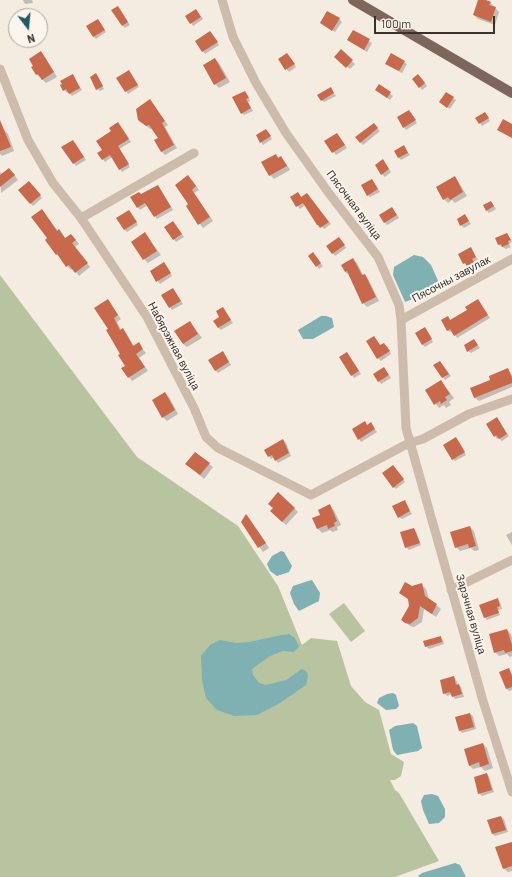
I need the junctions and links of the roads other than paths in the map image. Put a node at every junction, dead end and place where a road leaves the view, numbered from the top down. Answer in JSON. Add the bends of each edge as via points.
{"nodes":[{"id":1,"x":222,"y":0,"type":"edge"},
{"id":2,"x":353,"y":0,"type":"edge"},
{"id":3,"x":0,"y":69,"type":"edge"},
{"id":4,"x":512,"y":93,"type":"edge"},
{"id":5,"x":194,"y":153,"type":"dead end"},
{"id":6,"x":81,"y":218,"type":"junction"},
{"id":7,"x":512,"y":259,"type":"edge"},
{"id":8,"x":401,"y":320,"type":"junction"},
{"id":9,"x":512,"y":399,"type":"edge"},
{"id":10,"x":409,"y":443,"type":"junction"},
{"id":11,"x":512,"y":560,"type":"edge"},
{"id":12,"x":451,"y":590,"type":"junction"},
{"id":13,"x":508,"y":764,"type":"edge"},
{"id":14,"x":512,"y":792,"type":"edge"}],
"edges":[{"from":1,"to":8,"type":"street","name":"Пясочная вуліца","via":[[233,37],[256,83],[286,133],[378,257],[399,305]]},
{"from":2,"to":4,"type":"main road"},
{"from":3,"to":6,"type":"street","name":"Набярэжная вуліца","via":[[28,140],[53,183]]},
{"from":5,"to":6,"type":"street"},
{"from":6,"to":10,"type":"street","name":"Набярэжная вуліца","via":[[147,317],[194,408],[206,437],[218,448],[311,495]]},
{"from":7,"to":8,"type":"street","name":"Пясочны завулак"},
{"from":8,"to":10,"type":"street","name":"Пясочная вуліца","via":[[406,428]]},
{"from":9,"to":10,"type":"street","via":[[469,414],[423,439]]},
{"from":10,"to":12,"type":"street","name":"Зарэчная вуліца"},
{"from":11,"to":12,"type":"street"},
{"from":12,"to":13,"type":"street","name":"Зарэчная вуліца","via":[[483,701]]},
{"from":13,"to":14,"type":"street","name":"Зарэчная вуліца"}]}
